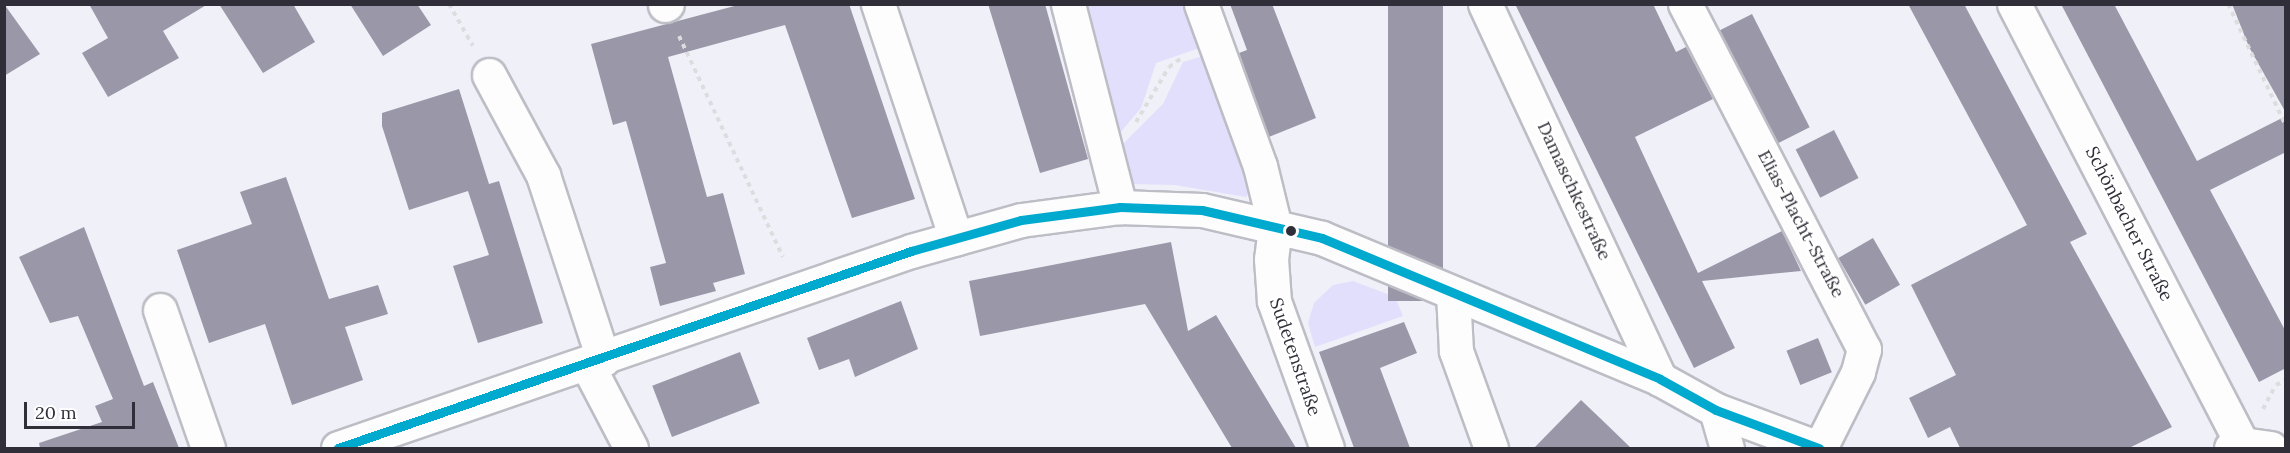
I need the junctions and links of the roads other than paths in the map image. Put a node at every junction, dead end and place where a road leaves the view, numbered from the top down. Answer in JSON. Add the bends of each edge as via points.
{"nodes":[{"id":1,"x":878,"y":4,"type":"edge"},
{"id":2,"x":1068,"y":4,"type":"edge"},
{"id":3,"x":1201,"y":4,"type":"edge"},
{"id":4,"x":1485,"y":4,"type":"edge"},
{"id":5,"x":1685,"y":4,"type":"edge"},
{"id":6,"x":2014,"y":4,"type":"edge"},
{"id":7,"x":489,"y":75,"type":"road end"},
{"id":8,"x":1120,"y":207,"type":"junction"},
{"id":9,"x":1275,"y":227,"type":"junction"},
{"id":10,"x":956,"y":238,"type":"junction"},
{"id":11,"x":1453,"y":294,"type":"junction"},
{"id":12,"x":160,"y":310,"type":"dead end"},
{"id":13,"x":595,"y":362,"type":"junction"},
{"id":14,"x":1660,"y":379,"type":"junction"},
{"id":15,"x":1716,"y":410,"type":"junction"},
{"id":16,"x":388,"y":441,"type":"edge"},
{"id":17,"x":2248,"y":447,"type":"edge"},
{"id":18,"x":208,"y":448,"type":"edge"},
{"id":19,"x":338,"y":448,"type":"edge"},
{"id":20,"x":631,"y":448,"type":"edge"},
{"id":21,"x":1327,"y":448,"type":"edge"},
{"id":22,"x":1491,"y":448,"type":"edge"},
{"id":23,"x":1727,"y":448,"type":"edge"},
{"id":24,"x":1820,"y":448,"type":"edge"}],
"edges":[{"from":1,"to":10,"type":"street"},
{"from":2,"to":8,"type":"street"},
{"from":3,"to":9,"type":"street","via":[[1260,166]]},
{"from":4,"to":14,"type":"street","name":"Damaschkestraße"},
{"from":5,"to":24,"type":"street","name":"Elias-Placht-Straße","via":[[1864,350]]},
{"from":6,"to":17,"type":"street","name":"Schönbacher Straße"},
{"from":7,"to":13,"type":"street","via":[[543,175]]},
{"from":8,"to":9,"type":"street","via":[[1202,210]]},
{"from":8,"to":10,"type":"street","via":[[1022,220]]},
{"from":9,"to":11,"type":"street","via":[[1322,238]]},
{"from":9,"to":21,"type":"street","name":"Sudetenstraße","via":[[1271,259],[1274,301]]},
{"from":10,"to":13,"type":"street"},
{"from":11,"to":14,"type":"street"},
{"from":11,"to":22,"type":"street","via":[[1456,351]]},
{"from":12,"to":18,"type":"street"},
{"from":13,"to":16,"type":"street"},
{"from":13,"to":20,"type":"street"},
{"from":14,"to":15,"type":"street"},
{"from":15,"to":23,"type":"street"},
{"from":15,"to":24,"type":"street"},
{"from":16,"to":19,"type":"street"}]}
